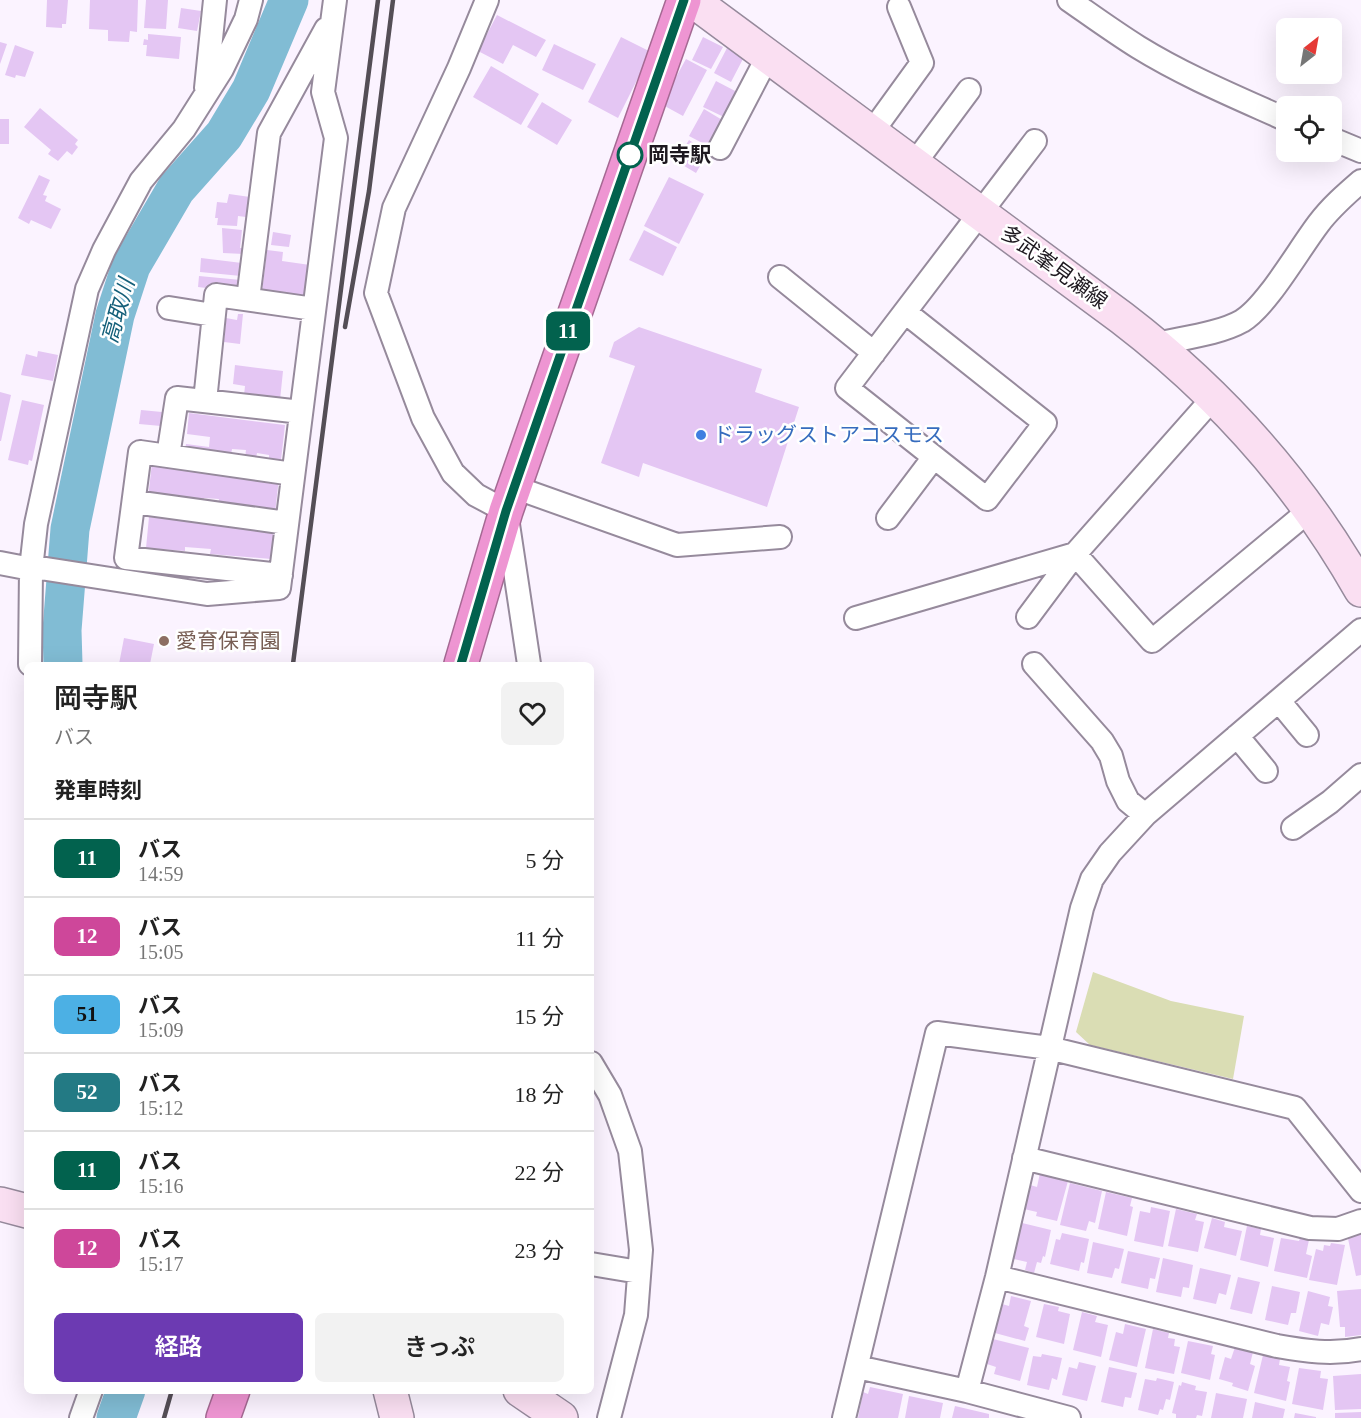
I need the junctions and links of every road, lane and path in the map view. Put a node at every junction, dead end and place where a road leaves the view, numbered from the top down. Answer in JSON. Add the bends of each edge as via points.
{"nodes":[{"id":1,"x":215,"y":0,"type":"edge"},
{"id":2,"x":251,"y":0,"type":"edge"},
{"id":3,"x":487,"y":0,"type":"edge"},
{"id":4,"x":684,"y":0,"type":"edge"},
{"id":5,"x":692,"y":0,"type":"edge"},
{"id":6,"x":1069,"y":0,"type":"edge"},
{"id":7,"x":899,"y":7,"type":"dead end"},
{"id":8,"x":333,"y":8,"type":"edge"},
{"id":9,"x":768,"y":56,"type":"junction"},
{"id":10,"x":969,"y":90,"type":"dead end"},
{"id":11,"x":205,"y":96,"type":"junction"},
{"id":12,"x":1276,"y":115,"type":"edge"},
{"id":13,"x":872,"y":132,"type":"junction"},
{"id":14,"x":1035,"y":141,"type":"dead end"},
{"id":15,"x":1342,"y":143,"type":"edge"},
{"id":16,"x":720,"y":148,"type":"dead end"},
{"id":17,"x":1361,"y":151,"type":"edge"},
{"id":18,"x":914,"y":164,"type":"junction"},
{"id":19,"x":1361,"y":181,"type":"edge"},
{"id":20,"x":981,"y":213,"type":"junction"},
{"id":21,"x":780,"y":277,"type":"dead end"},
{"id":22,"x":248,"y":299,"type":"junction"},
{"id":23,"x":169,"y":308,"type":"dead end"},
{"id":24,"x":314,"y":309,"type":"junction"},
{"id":25,"x":905,"y":312,"type":"junction"},
{"id":26,"x":213,"y":315,"type":"junction"},
{"id":27,"x":1157,"y":344,"type":"junction"},
{"id":28,"x":874,"y":353,"type":"junction"},
{"id":29,"x":1214,"y":397,"type":"junction"},
{"id":30,"x":205,"y":401,"type":"junction"},
{"id":31,"x":301,"y":412,"type":"junction"},
{"id":32,"x":168,"y":456,"type":"junction"},
{"id":33,"x":934,"y":457,"type":"junction"},
{"id":34,"x":293,"y":474,"type":"junction"},
{"id":35,"x":510,"y":499,"type":"junction"},
{"id":36,"x":134,"y":502,"type":"junction"},
{"id":37,"x":1311,"y":509,"type":"junction"},
{"id":38,"x":888,"y":518,"type":"dead end"},
{"id":39,"x":287,"y":523,"type":"junction"},
{"id":40,"x":780,"y":537,"type":"dead end"},
{"id":41,"x":1075,"y":554,"type":"junction"},
{"id":42,"x":0,"y":563,"type":"edge"},
{"id":43,"x":35,"y":568,"type":"junction"},
{"id":44,"x":280,"y":575,"type":"junction"},
{"id":45,"x":1361,"y":590,"type":"edge"},
{"id":46,"x":1028,"y":617,"type":"dead end"},
{"id":47,"x":856,"y":618,"type":"dead end"},
{"id":48,"x":1361,"y":630,"type":"edge"},
{"id":49,"x":30,"y":662,"type":"edge"},
{"id":50,"x":462,"y":662,"type":"edge"},
{"id":51,"x":529,"y":662,"type":"edge"},
{"id":52,"x":1034,"y":664,"type":"dead end"},
{"id":53,"x":1279,"y":701,"type":"junction"},
{"id":54,"x":1307,"y":735,"type":"dead end"},
{"id":55,"x":1237,"y":736,"type":"junction"},
{"id":56,"x":1266,"y":771,"type":"dead end"},
{"id":57,"x":1361,"y":775,"type":"edge"},
{"id":58,"x":1145,"y":815,"type":"junction"},
{"id":59,"x":1293,"y":828,"type":"dead end"},
{"id":60,"x":1049,"y":1048,"type":"junction"},
{"id":61,"x":594,"y":1068,"type":"edge"},
{"id":62,"x":1024,"y":1158,"type":"junction"},
{"id":63,"x":1361,"y":1191,"type":"edge"},
{"id":64,"x":1361,"y":1221,"type":"edge"},
{"id":65,"x":594,"y":1264,"type":"edge"},
{"id":66,"x":639,"y":1272,"type":"junction"},
{"id":67,"x":997,"y":1277,"type":"junction"},
{"id":68,"x":1361,"y":1349,"type":"edge"},
{"id":69,"x":857,"y":1367,"type":"junction"},
{"id":70,"x":967,"y":1391,"type":"junction"},
{"id":71,"x":90,"y":1394,"type":"edge"},
{"id":72,"x":232,"y":1394,"type":"edge"},
{"id":73,"x":391,"y":1394,"type":"edge"},
{"id":74,"x":526,"y":1394,"type":"edge"},
{"id":75,"x":81,"y":1418,"type":"edge"},
{"id":76,"x":223,"y":1418,"type":"edge"},
{"id":77,"x":397,"y":1418,"type":"edge"},
{"id":78,"x":561,"y":1418,"type":"edge"},
{"id":79,"x":609,"y":1418,"type":"edge"},
{"id":80,"x":844,"y":1418,"type":"edge"},
{"id":81,"x":1069,"y":1418,"type":"edge"}],
"edges":[{"from":1,"to":11,"type":"street"},
{"from":2,"to":11,"type":"street","via":[[246,19]]},
{"from":3,"to":35,"type":"street","via":[[394,208],[376,293],[423,418],[453,473],[476,495]]},
{"from":4,"to":35,"type":"highway"},
{"from":5,"to":9,"type":"main road","name":"多武峯見瀬線"},
{"from":6,"to":12,"type":"street","via":[[1173,67]]},
{"from":7,"to":13,"type":"street","via":[[922,63]]},
{"from":8,"to":22,"type":"street","via":[[269,133]]},
{"from":8,"to":24,"type":"street","via":[[323,92],[336,138]]},
{"from":9,"to":13,"type":"main road","name":"多武峯見瀬線"},
{"from":9,"to":16,"type":"street"},
{"from":10,"to":18,"type":"street"},
{"from":11,"to":43,"type":"street","via":[[141,181],[87,289],[43,487],[36,525]]},
{"from":13,"to":18,"type":"main road","name":"多武峯見瀬線"},
{"from":14,"to":20,"type":"street"},
{"from":15,"to":17,"type":"street"},
{"from":18,"to":20,"type":"main road","name":"多武峯見瀬線"},
{"from":19,"to":27,"type":"street","via":[[1319,223],[1258,308],[1225,327]]},
{"from":20,"to":25,"type":"street"},
{"from":20,"to":27,"type":"main road","name":"多武峯見瀬線"},
{"from":21,"to":28,"type":"street"},
{"from":22,"to":24,"type":"street"},
{"from":22,"to":26,"type":"street","via":[[216,296]]},
{"from":23,"to":26,"type":"street"},
{"from":24,"to":31,"type":"street"},
{"from":25,"to":28,"type":"street"},
{"from":25,"to":33,"type":"street","via":[[1045,423],[987,499]]},
{"from":26,"to":30,"type":"street"},
{"from":27,"to":29,"type":"main road","name":"多武峯見瀬線"},
{"from":28,"to":33,"type":"street","via":[[847,388]]},
{"from":29,"to":37,"type":"main road","name":"多武峯見瀬線"},
{"from":29,"to":41,"type":"street"},
{"from":30,"to":31,"type":"street"},
{"from":30,"to":32,"type":"street","via":[[177,398]]},
{"from":31,"to":34,"type":"street"},
{"from":32,"to":34,"type":"street"},
{"from":32,"to":36,"type":"street","via":[[140,452]]},
{"from":33,"to":38,"type":"street"},
{"from":34,"to":39,"type":"street"},
{"from":35,"to":40,"type":"street","via":[[678,545]]},
{"from":35,"to":50,"type":"highway"},
{"from":35,"to":51,"type":"street"},
{"from":36,"to":39,"type":"street"},
{"from":36,"to":44,"type":"street","via":[[126,558]]},
{"from":37,"to":41,"type":"street","via":[[1152,641]]},
{"from":37,"to":45,"type":"main road","name":"多武峯見瀬線"},
{"from":39,"to":44,"type":"street"},
{"from":41,"to":46,"type":"street"},
{"from":41,"to":47,"type":"street"},
{"from":42,"to":43,"type":"street"},
{"from":43,"to":44,"type":"street","via":[[207,594],[279,588]]},
{"from":43,"to":49,"type":"street"},
{"from":48,"to":53,"type":"street"},
{"from":52,"to":58,"type":"street","via":[[1102,741],[1112,756],[1128,801]]},
{"from":53,"to":54,"type":"street"},
{"from":53,"to":55,"type":"street"},
{"from":55,"to":56,"type":"street"},
{"from":55,"to":58,"type":"street"},
{"from":57,"to":59,"type":"street"},
{"from":58,"to":60,"type":"street","via":[[1092,879]]},
{"from":60,"to":62,"type":"street"},
{"from":60,"to":63,"type":"street","via":[[1294,1108]]},
{"from":60,"to":69,"type":"street","via":[[937,1033]]},
{"from":61,"to":66,"type":"street","via":[[610,1095],[630,1151],[641,1250]]},
{"from":62,"to":64,"type":"street","via":[[1310,1228],[1338,1230]]},
{"from":62,"to":67,"type":"street"},
{"from":65,"to":66,"type":"street"},
{"from":66,"to":79,"type":"street","via":[[636,1315]]},
{"from":67,"to":68,"type":"street","via":[[1277,1346],[1310,1352]]},
{"from":67,"to":70,"type":"street"},
{"from":69,"to":70,"type":"street"},
{"from":69,"to":80,"type":"street"},
{"from":70,"to":81,"type":"street"},
{"from":71,"to":75,"type":"street"},
{"from":72,"to":76,"type":"highway"},
{"from":73,"to":77,"type":"main road"},
{"from":74,"to":78,"type":"main road"}]}
